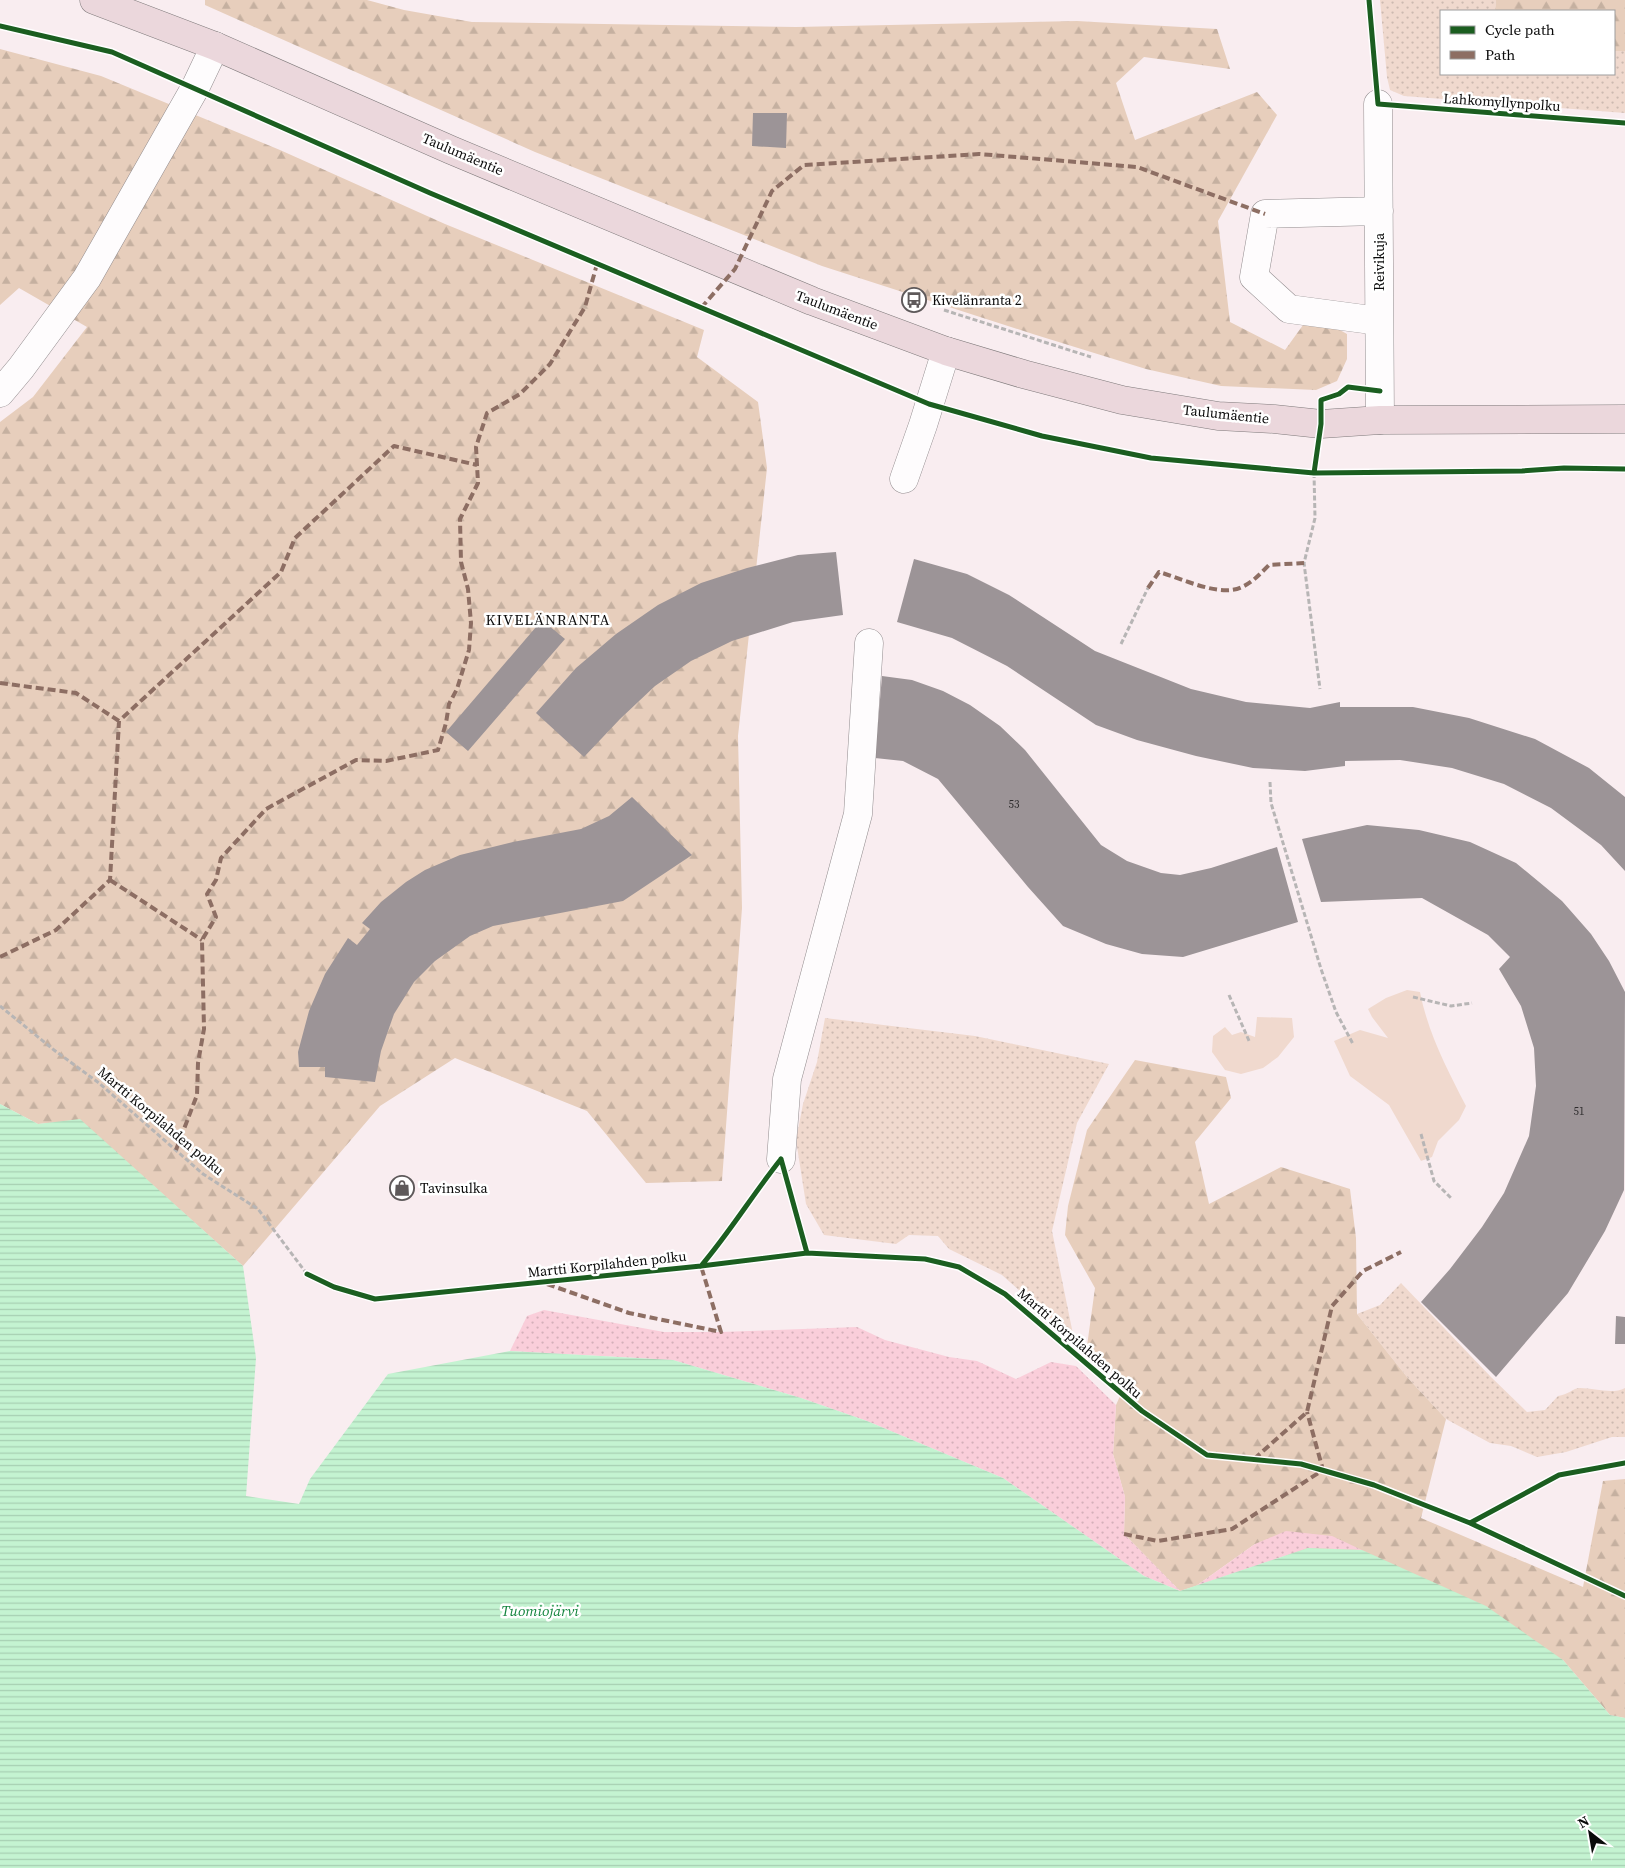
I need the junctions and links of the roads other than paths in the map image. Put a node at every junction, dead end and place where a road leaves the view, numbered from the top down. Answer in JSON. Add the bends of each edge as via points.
{"nodes":[{"id":1,"x":94,"y":0,"type":"edge"},
{"id":2,"x":215,"y":46,"type":"junction"},
{"id":3,"x":1378,"y":104,"type":"dead end"},
{"id":4,"x":1379,"y":211,"type":"junction"},
{"id":5,"x":1380,"y":321,"type":"junction"},
{"id":6,"x":946,"y":351,"type":"junction"},
{"id":7,"x":0,"y":392,"type":"edge"},
{"id":8,"x":1625,"y":419,"type":"edge"},
{"id":9,"x":1380,"y":420,"type":"junction"},
{"id":10,"x":904,"y":479,"type":"dead end"},
{"id":11,"x":868,"y":643,"type":"dead end"},
{"id":12,"x":780,"y":1159,"type":"dead end"}],
"edges":[{"from":1,"to":2,"type":"main road","name":"Taulumäentie"},
{"from":2,"to":6,"type":"main road","name":"Taulumäentie","via":[[451,150],[735,269]]},
{"from":2,"to":7,"type":"street","via":[[195,88],[87,278]]},
{"from":3,"to":4,"type":"street","name":"Reivikuja"},
{"from":4,"to":5,"type":"street","name":"Reivikuja"},
{"from":4,"to":5,"type":"street","via":[[1264,214],[1254,277],[1288,310]]},
{"from":5,"to":9,"type":"street","name":"Reivikuja"},
{"from":6,"to":9,"type":"main road","name":"Taulumäentie","via":[[1122,400],[1218,416],[1321,424]]},
{"from":6,"to":10,"type":"street"},
{"from":8,"to":9,"type":"main road","name":"Taulumäentie"},
{"from":11,"to":12,"type":"street","via":[[858,814],[787,1079]]}]}
